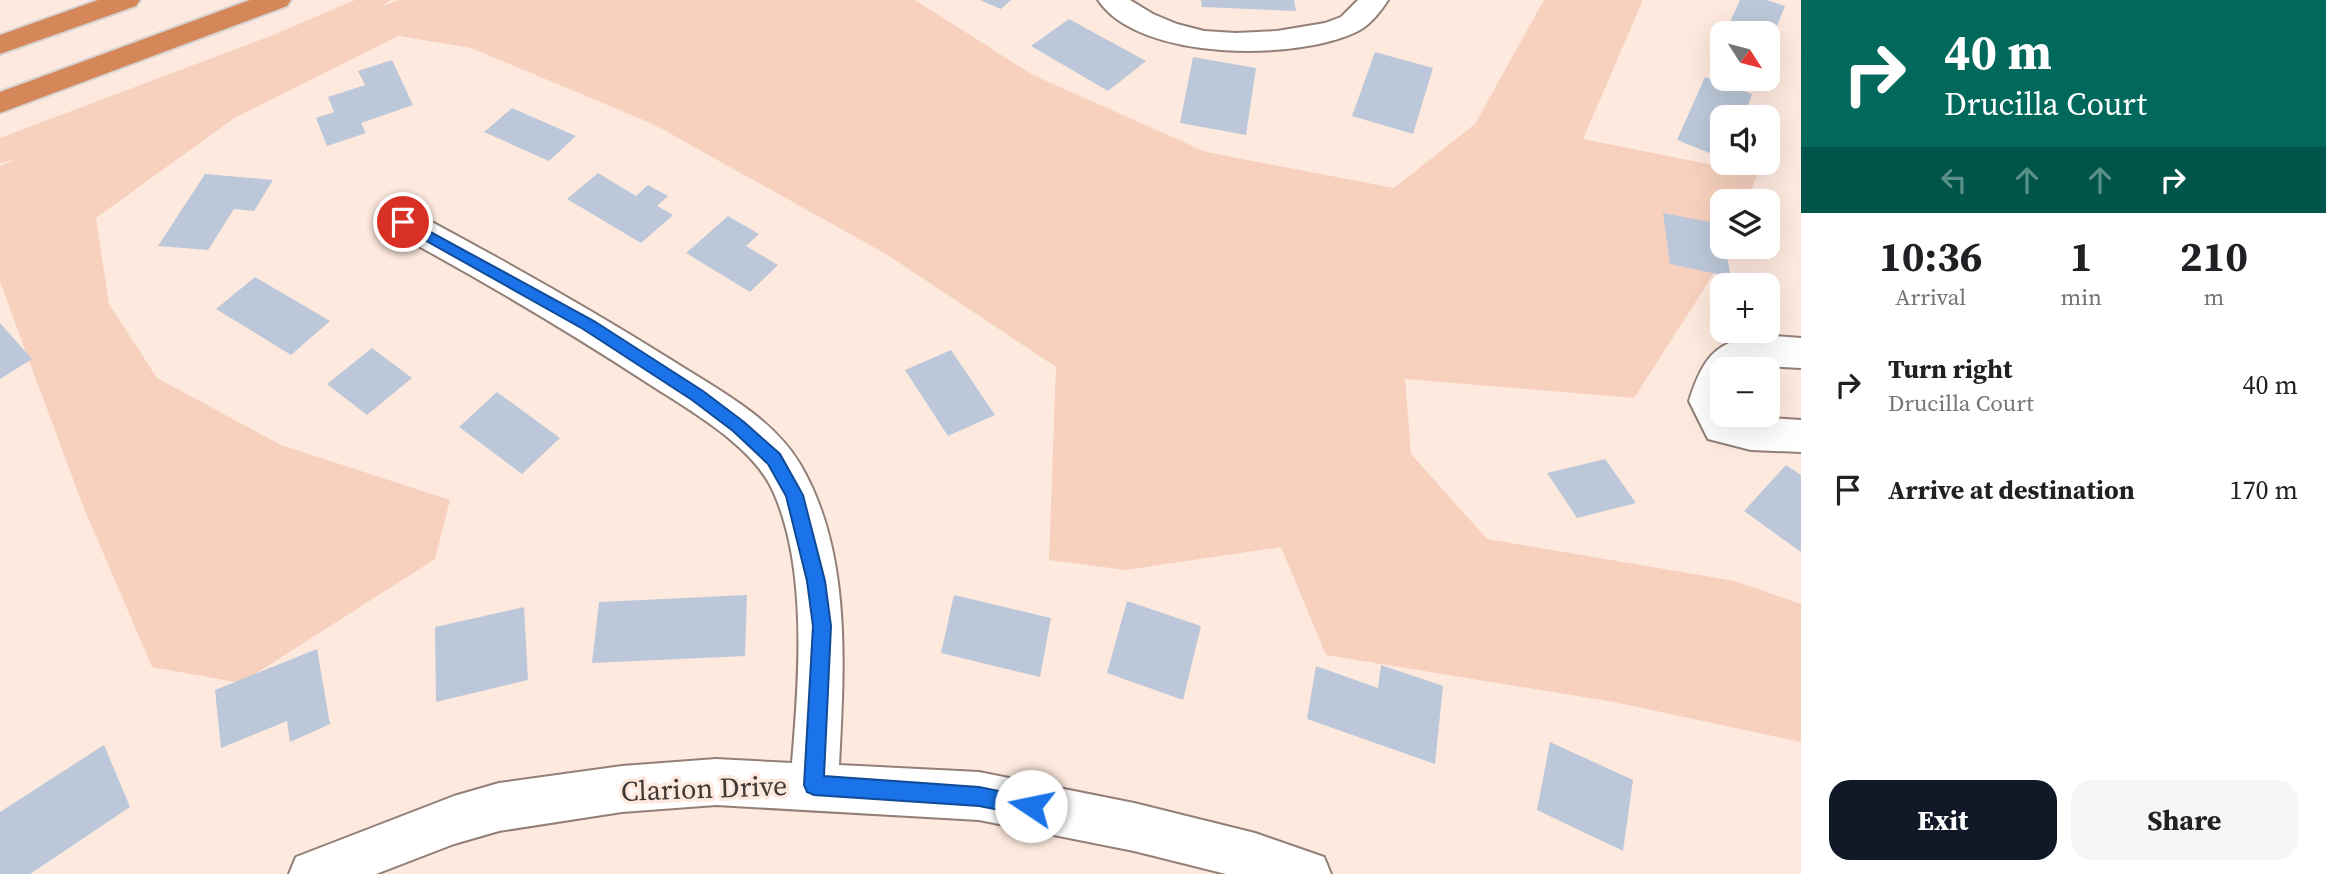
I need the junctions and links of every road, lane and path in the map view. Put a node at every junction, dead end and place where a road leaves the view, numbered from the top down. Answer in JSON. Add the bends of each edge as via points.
{"nodes":[{"id":1,"x":85,"y":0,"type":"edge"},
{"id":2,"x":126,"y":0,"type":"edge"},
{"id":3,"x":277,"y":0,"type":"edge"},
{"id":4,"x":1112,"y":0,"type":"edge"},
{"id":5,"x":1374,"y":0,"type":"edge"},
{"id":6,"x":0,"y":27,"type":"edge"},
{"id":7,"x":0,"y":44,"type":"edge"},
{"id":8,"x":0,"y":103,"type":"edge"},
{"id":9,"x":403,"y":222,"type":"dead end"},
{"id":10,"x":1801,"y":353,"type":"edge"},
{"id":11,"x":1801,"y":436,"type":"edge"},
{"id":12,"x":814,"y":785,"type":"junction"},
{"id":13,"x":313,"y":874,"type":"edge"},
{"id":14,"x":1307,"y":874,"type":"edge"}],
"edges":[{"from":1,"to":6,"type":"highway"},
{"from":2,"to":7,"type":"highway"},
{"from":3,"to":8,"type":"highway"},
{"from":4,"to":5,"type":"street","via":[[1161,29],[1206,41],[1253,41],[1303,37],[1348,25]]},
{"from":9,"to":12,"type":"street","via":[[589,325],[697,396],[774,459],[794,495],[816,581],[822,626]]},
{"from":10,"to":11,"type":"street","via":[[1771,349],[1728,360],[1716,375],[1708,401],[1722,427],[1751,434]]},
{"from":12,"to":13,"type":"street","name":"Clarion Drive","via":[[716,782],[621,789],[499,807]]},
{"from":12,"to":14,"type":"street","name":"Clarion Drive","via":[[979,796],[1134,827],[1255,856]]}]}
